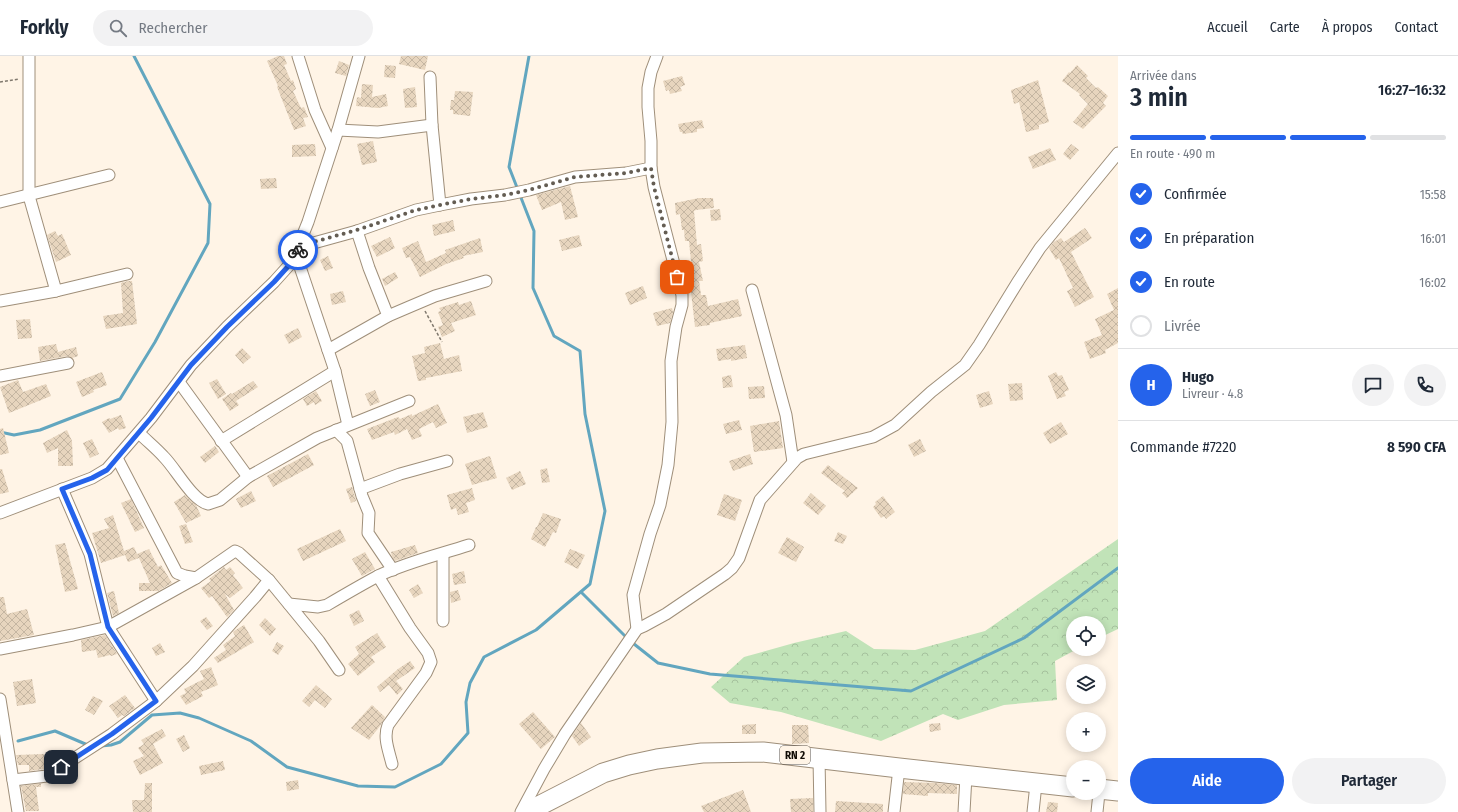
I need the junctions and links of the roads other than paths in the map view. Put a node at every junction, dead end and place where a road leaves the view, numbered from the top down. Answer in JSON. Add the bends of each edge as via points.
{"nodes":[{"id":1,"x":29,"y":56,"type":"edge"},
{"id":2,"x":298,"y":56,"type":"edge"},
{"id":3,"x":359,"y":56,"type":"edge"},
{"id":4,"x":657,"y":56,"type":"edge"},
{"id":5,"x":430,"y":77,"type":"dead end"},
{"id":6,"x":432,"y":125,"type":"junction"},
{"id":7,"x":338,"y":130,"type":"junction"},
{"id":8,"x":332,"y":148,"type":"junction"},
{"id":9,"x":1118,"y":153,"type":"edge"},
{"id":10,"x":651,"y":168,"type":"junction"},
{"id":11,"x":109,"y":175,"type":"dead end"},
{"id":12,"x":28,"y":196,"type":"junction"},
{"id":13,"x":0,"y":202,"type":"edge"},
{"id":14,"x":440,"y":205,"type":"junction"},
{"id":15,"x":357,"y":230,"type":"junction"},
{"id":16,"x":298,"y":251,"type":"junction"},
{"id":17,"x":127,"y":274,"type":"dead end"},
{"id":18,"x":486,"y":281,"type":"dead end"},
{"id":19,"x":752,"y":290,"type":"dead end"},
{"id":20,"x":56,"y":292,"type":"junction"},
{"id":21,"x":0,"y":301,"type":"edge"},
{"id":22,"x":388,"y":316,"type":"junction"},
{"id":23,"x":328,"y":350,"type":"junction"},
{"id":24,"x":68,"y":363,"type":"dead end"},
{"id":25,"x":335,"y":371,"type":"junction"},
{"id":26,"x":0,"y":376,"type":"edge"},
{"id":27,"x":179,"y":382,"type":"junction"},
{"id":28,"x":409,"y":401,"type":"dead end"},
{"id":29,"x":348,"y":425,"type":"junction"},
{"id":30,"x":336,"y":430,"type":"junction"},
{"id":31,"x":139,"y":433,"type":"junction"},
{"id":32,"x":221,"y":441,"type":"junction"},
{"id":33,"x":117,"y":458,"type":"junction"},
{"id":34,"x":448,"y":461,"type":"dead end"},
{"id":35,"x":793,"y":462,"type":"junction"},
{"id":36,"x":248,"y":476,"type":"junction"},
{"id":37,"x":62,"y":489,"type":"junction"},
{"id":38,"x":360,"y":489,"type":"junction"},
{"id":39,"x":0,"y":513,"type":"edge"},
{"id":40,"x":468,"y":546,"type":"dead end"},
{"id":41,"x":443,"y":554,"type":"junction"},
{"id":42,"x":393,"y":570,"type":"junction"},
{"id":43,"x":378,"y":576,"type":"junction"},
{"id":44,"x":196,"y":578,"type":"junction"},
{"id":45,"x":269,"y":580,"type":"junction"},
{"id":46,"x":289,"y":604,"type":"junction"},
{"id":47,"x":443,"y":622,"type":"dead end"},
{"id":48,"x":108,"y":627,"type":"junction"},
{"id":49,"x":637,"y":629,"type":"junction"},
{"id":50,"x":0,"y":650,"type":"edge"},
{"id":51,"x":339,"y":670,"type":"dead end"},
{"id":52,"x":0,"y":699,"type":"edge"},
{"id":53,"x":156,"y":701,"type":"junction"},
{"id":54,"x":819,"y":758,"type":"junction"},
{"id":55,"x":392,"y":764,"type":"dead end"},
{"id":56,"x":899,"y":768,"type":"junction"},
{"id":57,"x":966,"y":776,"type":"junction"},
{"id":58,"x":13,"y":780,"type":"junction"},
{"id":59,"x":1036,"y":784,"type":"junction"},
{"id":60,"x":1066,"y":786,"type":"edge"},
{"id":61,"x":1106,"y":790,"type":"edge"},
{"id":62,"x":1118,"y":791,"type":"edge"},
{"id":63,"x":1098,"y":800,"type":"edge"},
{"id":64,"x":18,"y":812,"type":"edge"},
{"id":65,"x":521,"y":812,"type":"edge"},
{"id":66,"x":527,"y":812,"type":"edge"},
{"id":67,"x":820,"y":812,"type":"edge"},
{"id":68,"x":894,"y":812,"type":"edge"},
{"id":69,"x":964,"y":812,"type":"edge"},
{"id":70,"x":1033,"y":812,"type":"edge"},
{"id":71,"x":1097,"y":812,"type":"edge"}],
"edges":[{"from":1,"to":12,"type":"street"},
{"from":2,"to":8,"type":"street","via":[[315,110]]},
{"from":3,"to":7,"type":"street"},
{"from":4,"to":10,"type":"street","via":[[648,88]]},
{"from":5,"to":6,"type":"street"},
{"from":6,"to":7,"type":"street","via":[[378,132]]},
{"from":6,"to":14,"type":"street"},
{"from":7,"to":8,"type":"street"},
{"from":8,"to":16,"type":"street"},
{"from":9,"to":35,"type":"street","via":[[1040,248],[965,365],[895,425],[873,437],[804,454]]},
{"from":10,"to":14,"type":"street","via":[[626,173],[575,177],[505,195]]},
{"from":10,"to":49,"type":"street","via":[[682,299],[671,361],[672,422],[668,465],[660,505],[633,595]]},
{"from":11,"to":12,"type":"street"},
{"from":12,"to":13,"type":"street"},
{"from":12,"to":20,"type":"street"},
{"from":14,"to":15,"type":"street","via":[[416,210]]},
{"from":15,"to":16,"type":"street"},
{"from":15,"to":22,"type":"street"},
{"from":16,"to":23,"type":"street"},
{"from":16,"to":27,"type":"street","via":[[274,282],[205,350]]},
{"from":17,"to":20,"type":"street"},
{"from":18,"to":22,"type":"street","via":[[441,294]]},
{"from":19,"to":35,"type":"street","via":[[786,415]]},
{"from":20,"to":21,"type":"street"},
{"from":22,"to":23,"type":"street"},
{"from":23,"to":25,"type":"street"},
{"from":24,"to":26,"type":"street"},
{"from":25,"to":29,"type":"street"},
{"from":25,"to":32,"type":"street"},
{"from":27,"to":31,"type":"street"},
{"from":27,"to":32,"type":"street"},
{"from":28,"to":29,"type":"street"},
{"from":29,"to":30,"type":"street"},
{"from":30,"to":36,"type":"street"},
{"from":30,"to":38,"type":"street","via":[[347,441]]},
{"from":31,"to":33,"type":"street"},
{"from":31,"to":36,"type":"street","via":[[164,456],[193,494],[204,503],[212,504],[220,500]]},
{"from":32,"to":36,"type":"street"},
{"from":33,"to":37,"type":"street","via":[[100,474]]},
{"from":33,"to":44,"type":"street","via":[[177,573]]},
{"from":34,"to":38,"type":"street","via":[[400,474]]},
{"from":35,"to":49,"type":"street","via":[[760,500],[742,551],[732,568],[666,614]]},
{"from":37,"to":39,"type":"street"},
{"from":37,"to":48,"type":"street","via":[[90,554]]},
{"from":38,"to":42,"type":"street","via":[[369,513],[368,533]]},
{"from":40,"to":41,"type":"street"},
{"from":41,"to":42,"type":"street"},
{"from":41,"to":47,"type":"street"},
{"from":42,"to":43,"type":"street"},
{"from":43,"to":46,"type":"street","via":[[327,605],[318,607]]},
{"from":43,"to":55,"type":"street","via":[[428,653],[431,662],[426,673],[388,725],[386,742]]},
{"from":44,"to":45,"type":"street","via":[[235,551]]},
{"from":44,"to":48,"type":"street"},
{"from":45,"to":46,"type":"street"},
{"from":45,"to":53,"type":"street","via":[[193,666]]},
{"from":46,"to":51,"type":"street"},
{"from":48,"to":50,"type":"street"},
{"from":48,"to":53,"type":"street"},
{"from":49,"to":65,"type":"street","via":[[565,734]]},
{"from":52,"to":58,"type":"street"},
{"from":53,"to":58,"type":"street","via":[[112,734],[47,776]]},
{"from":54,"to":56,"type":"highway","number":"RN 2"},
{"from":54,"to":66,"type":"highway","number":"RN 2","via":[[734,751],[657,759],[603,773]]},
{"from":54,"to":67,"type":"street"},
{"from":56,"to":57,"type":"highway","number":"RN 2"},
{"from":56,"to":68,"type":"street"},
{"from":57,"to":59,"type":"highway","number":"RN 2"},
{"from":57,"to":69,"type":"street"},
{"from":58,"to":64,"type":"street"},
{"from":59,"to":60,"type":"highway","number":"RN 2"},
{"from":59,"to":70,"type":"street"},
{"from":61,"to":62,"type":"highway"},
{"from":63,"to":71,"type":"street"}]}
